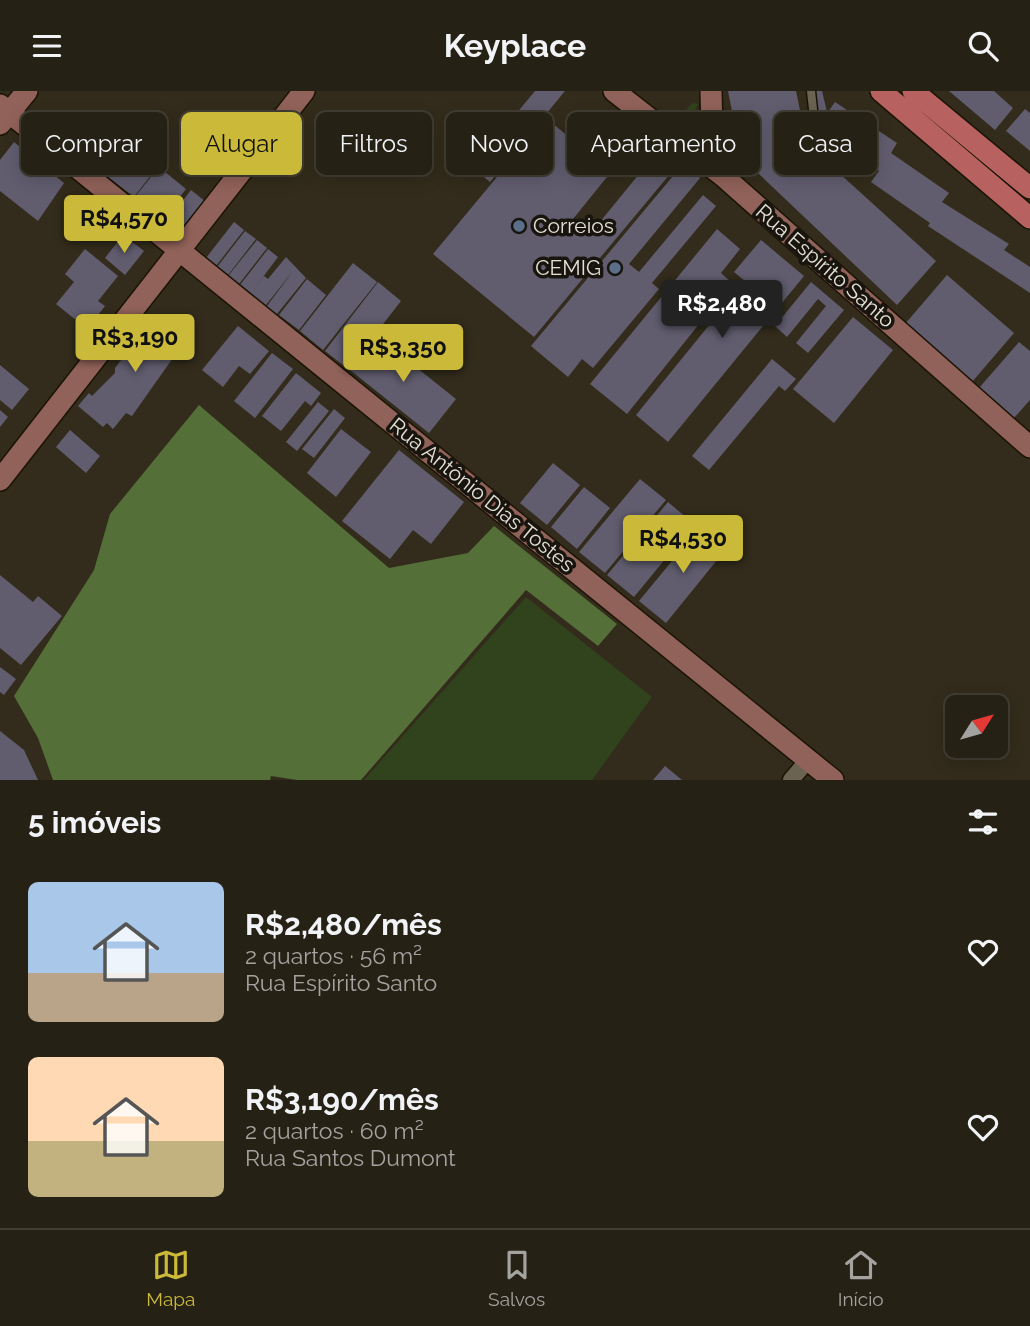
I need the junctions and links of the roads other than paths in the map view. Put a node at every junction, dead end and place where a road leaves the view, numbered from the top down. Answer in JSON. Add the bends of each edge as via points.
{"nodes":[{"id":1,"x":27,"y":91,"type":"edge"},
{"id":2,"x":304,"y":91,"type":"edge"},
{"id":3,"x":614,"y":91,"type":"edge"},
{"id":4,"x":711,"y":91,"type":"edge"},
{"id":5,"x":811,"y":91,"type":"edge"},
{"id":6,"x":881,"y":91,"type":"edge"},
{"id":7,"x":913,"y":91,"type":"edge"},
{"id":8,"x":813,"y":112,"type":"edge"},
{"id":9,"x":3,"y":114,"type":"edge"},
{"id":10,"x":723,"y":176,"type":"junction"},
{"id":11,"x":1030,"y":188,"type":"edge"},
{"id":12,"x":1030,"y":218,"type":"edge"},
{"id":13,"x":179,"y":250,"type":"junction"},
{"id":14,"x":1030,"y":447,"type":"edge"},
{"id":15,"x":0,"y":480,"type":"edge"},
{"id":16,"x":808,"y":760,"type":"junction"},
{"id":17,"x":791,"y":780,"type":"edge"},
{"id":18,"x":833,"y":780,"type":"edge"}],
"edges":[{"from":1,"to":9,"type":"street"},
{"from":2,"to":13,"type":"street"},
{"from":3,"to":10,"type":"street","name":"Rua Espírito Santo"},
{"from":4,"to":10,"type":"street","via":[[712,129]]},
{"from":5,"to":8,"type":"lane"},
{"from":6,"to":12,"type":"main road"},
{"from":7,"to":11,"type":"main road"},
{"from":9,"to":13,"type":"street","name":"Rua Antônio Dias Tostes"},
{"from":10,"to":14,"type":"street","name":"Rua Espírito Santo"},
{"from":13,"to":15,"type":"street"},
{"from":13,"to":16,"type":"street","name":"Rua Antônio Dias Tostes"},
{"from":16,"to":17,"type":"street"},
{"from":16,"to":18,"type":"street","name":"Rua Antônio Dias Tostes"}]}
